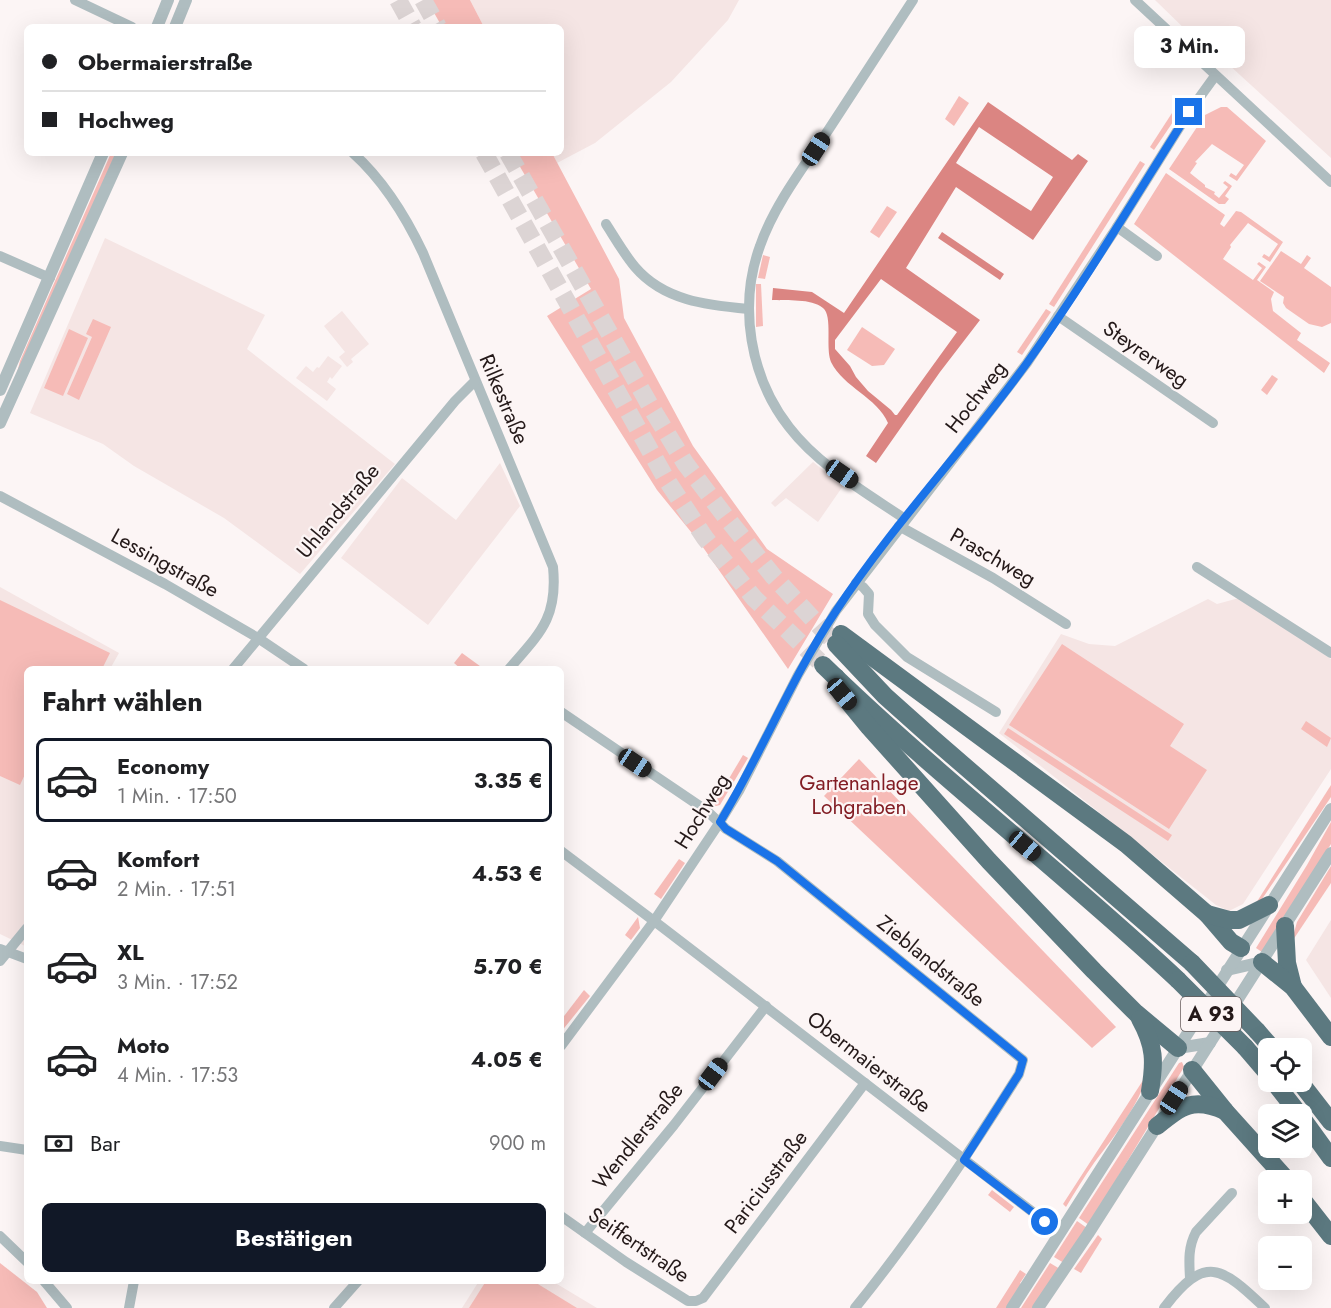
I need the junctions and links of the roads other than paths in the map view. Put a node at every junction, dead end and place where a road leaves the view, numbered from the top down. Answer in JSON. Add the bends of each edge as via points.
{"nodes":[{"id":1,"x":75,"y":0,"type":"edge"},
{"id":2,"x":168,"y":0,"type":"edge"},
{"id":3,"x":186,"y":0,"type":"edge"},
{"id":4,"x":913,"y":0,"type":"edge"},
{"id":5,"x":1135,"y":0,"type":"edge"},
{"id":6,"x":126,"y":24,"type":"edge"},
{"id":7,"x":158,"y":24,"type":"edge"},
{"id":8,"x":176,"y":24,"type":"edge"},
{"id":9,"x":1215,"y":76,"type":"junction"},
{"id":10,"x":102,"y":156,"type":"edge"},
{"id":11,"x":121,"y":156,"type":"edge"},
{"id":12,"x":356,"y":156,"type":"edge"},
{"id":13,"x":1331,"y":183,"type":"edge"},
{"id":14,"x":606,"y":224,"type":"dead end"},
{"id":15,"x":1117,"y":227,"type":"junction"},
{"id":16,"x":0,"y":256,"type":"edge"},
{"id":17,"x":1157,"y":256,"type":"dead end"},
{"id":18,"x":50,"y":278,"type":"junction"},
{"id":19,"x":749,"y":309,"type":"junction"},
{"id":20,"x":1058,"y":316,"type":"junction"},
{"id":21,"x":475,"y":381,"type":"junction"},
{"id":22,"x":0,"y":390,"type":"edge"},
{"id":23,"x":0,"y":423,"type":"edge"},
{"id":24,"x":1213,"y":423,"type":"dead end"},
{"id":25,"x":1,"y":497,"type":"edge"},
{"id":26,"x":902,"y":523,"type":"junction"},
{"id":27,"x":1197,"y":567,"type":"dead end"},
{"id":28,"x":856,"y":583,"type":"junction"},
{"id":29,"x":1066,"y":624,"type":"dead end"},
{"id":30,"x":258,"y":638,"type":"junction"},
{"id":31,"x":1331,"y":653,"type":"edge"},
{"id":32,"x":235,"y":666,"type":"edge"},
{"id":33,"x":300,"y":666,"type":"edge"},
{"id":34,"x":511,"y":666,"type":"edge"},
{"id":35,"x":996,"y":712,"type":"dead end"},
{"id":36,"x":564,"y":714,"type":"edge"},
{"id":37,"x":1331,"y":809,"type":"edge"},
{"id":38,"x":720,"y":822,"type":"junction"},
{"id":39,"x":564,"y":853,"type":"edge"},
{"id":40,"x":1331,"y":853,"type":"edge"},
{"id":41,"x":1269,"y":905,"type":"junction"},
{"id":42,"x":1207,"y":914,"type":"junction"},
{"id":43,"x":654,"y":921,"type":"junction"},
{"id":44,"x":1285,"y":926,"type":"junction"},
{"id":45,"x":24,"y":931,"type":"edge"},
{"id":46,"x":1241,"y":948,"type":"junction"},
{"id":47,"x":4,"y":950,"type":"edge"},
{"id":48,"x":24,"y":958,"type":"edge"},
{"id":49,"x":0,"y":961,"type":"edge"},
{"id":50,"x":1262,"y":962,"type":"junction"},
{"id":51,"x":1227,"y":970,"type":"junction"},
{"id":52,"x":1293,"y":987,"type":"junction"},
{"id":53,"x":766,"y":1006,"type":"junction"},
{"id":54,"x":1136,"y":1013,"type":"junction"},
{"id":55,"x":1331,"y":1037,"type":"edge"},
{"id":56,"x":1263,"y":1038,"type":"edge"},
{"id":57,"x":564,"y":1042,"type":"edge"},
{"id":58,"x":1210,"y":1042,"type":"junction"},
{"id":59,"x":1178,"y":1048,"type":"junction"},
{"id":60,"x":1258,"y":1062,"type":"edge"},
{"id":61,"x":1192,"y":1070,"type":"junction"},
{"id":62,"x":865,"y":1083,"type":"junction"},
{"id":63,"x":1150,"y":1091,"type":"junction"},
{"id":64,"x":1282,"y":1092,"type":"edge"},
{"id":65,"x":1308,"y":1092,"type":"edge"},
{"id":66,"x":1291,"y":1104,"type":"edge"},
{"id":67,"x":1225,"y":1111,"type":"junction"},
{"id":68,"x":1331,"y":1122,"type":"edge"},
{"id":69,"x":1157,"y":1126,"type":"junction"},
{"id":70,"x":1312,"y":1131,"type":"edge"},
{"id":71,"x":0,"y":1146,"type":"edge"},
{"id":72,"x":24,"y":1150,"type":"edge"},
{"id":73,"x":1331,"y":1158,"type":"edge"},
{"id":74,"x":964,"y":1160,"type":"junction"},
{"id":75,"x":1278,"y":1170,"type":"edge"},
{"id":76,"x":1232,"y":1193,"type":"dead end"},
{"id":77,"x":1312,"y":1212,"type":"edge"},
{"id":78,"x":564,"y":1218,"type":"edge"},
{"id":79,"x":585,"y":1233,"type":"junction"},
{"id":80,"x":1060,"y":1233,"type":"junction"},
{"id":81,"x":0,"y":1236,"type":"edge"},
{"id":82,"x":1331,"y":1236,"type":"edge"},
{"id":83,"x":24,"y":1259,"type":"edge"},
{"id":84,"x":1190,"y":1278,"type":"junction"},
{"id":85,"x":47,"y":1284,"type":"edge"},
{"id":86,"x":133,"y":1284,"type":"edge"},
{"id":87,"x":355,"y":1284,"type":"edge"},
{"id":88,"x":696,"y":1301,"type":"joint"},
{"id":89,"x":67,"y":1308,"type":"edge"},
{"id":90,"x":129,"y":1308,"type":"edge"},
{"id":91,"x":334,"y":1308,"type":"edge"},
{"id":92,"x":855,"y":1308,"type":"edge"},
{"id":93,"x":1012,"y":1308,"type":"edge"},
{"id":94,"x":1038,"y":1308,"type":"edge"},
{"id":95,"x":1164,"y":1308,"type":"edge"},
{"id":96,"x":1265,"y":1308,"type":"edge"}],
"edges":[{"from":1,"to":6,"type":"street"},
{"from":2,"to":7,"type":"street"},
{"from":3,"to":8,"type":"street"},
{"from":4,"to":19,"type":"street","name":"Praschweg","via":[[770,224],[752,278]]},
{"from":5,"to":9,"type":"street"},
{"from":9,"to":13,"type":"street"},
{"from":9,"to":15,"type":"street","name":"Hochweg"},
{"from":10,"to":18,"type":"street"},
{"from":11,"to":23,"type":"street"},
{"from":12,"to":21,"type":"street","name":"Rilkestraße","via":[[410,226]]},
{"from":14,"to":19,"type":"street","via":[[633,266],[661,290],[691,302]]},
{"from":15,"to":17,"type":"street"},
{"from":15,"to":20,"type":"street","name":"Hochweg"},
{"from":16,"to":18,"type":"street"},
{"from":18,"to":22,"type":"street"},
{"from":19,"to":26,"type":"street","name":"Praschweg","via":[[754,357],[762,381],[788,426],[819,458]]},
{"from":20,"to":24,"type":"street","name":"Steyrerweg"},
{"from":20,"to":26,"type":"street","name":"Hochweg","via":[[999,400]]},
{"from":21,"to":30,"type":"street","name":"Uhlandstraße"},
{"from":21,"to":34,"type":"street","name":"Rilkestraße","via":[[553,567],[554,596],[547,622]]},
{"from":25,"to":30,"type":"street","name":"Lessingstraße"},
{"from":26,"to":28,"type":"street","name":"Hochweg"},
{"from":26,"to":29,"type":"street","name":"Praschweg"},
{"from":27,"to":31,"type":"street"},
{"from":28,"to":35,"type":"street","via":[[869,594],[868,614],[875,625],[907,657]]},
{"from":28,"to":38,"type":"street","name":"Hochweg","via":[[816,643]]},
{"from":30,"to":32,"type":"street","name":"Uhlandstraße"},
{"from":30,"to":33,"type":"street","name":"Lessingstraße"},
{"from":36,"to":38,"type":"street"},
{"from":37,"to":41,"type":"street"},
{"from":38,"to":43,"type":"street","name":"Hochweg"},
{"from":38,"to":74,"type":"street","name":"Zieblandstraße","via":[[777,861],[1023,1060],[1019,1074]]},
{"from":39,"to":43,"type":"street"},
{"from":40,"to":44,"type":"street"},
{"from":41,"to":42,"type":"highway","via":[[1239,920]]},
{"from":41,"to":46,"type":"street"},
{"from":42,"to":46,"type":"highway"},
{"from":42,"to":56,"type":"highway","number":"A 93","bridge":true,"via":[[1126,844],[838,639],[885,696],[1192,963]]},
{"from":43,"to":53,"type":"street","name":"Obermaierstraße"},
{"from":43,"to":57,"type":"street","name":"Hochweg"},
{"from":44,"to":50,"type":"street"},
{"from":44,"to":52,"type":"highway"},
{"from":45,"to":47,"type":"street"},
{"from":46,"to":50,"type":"street"},
{"from":46,"to":51,"type":"street"},
{"from":47,"to":48,"type":"street"},
{"from":47,"to":49,"type":"street"},
{"from":50,"to":51,"type":"street"},
{"from":50,"to":52,"type":"highway"},
{"from":50,"to":58,"type":"street"},
{"from":51,"to":59,"type":"street"},
{"from":52,"to":55,"type":"highway"},
{"from":53,"to":62,"type":"street","name":"Obermaierstraße"},
{"from":53,"to":79,"type":"street","name":"Wendlerstraße"},
{"from":54,"to":59,"type":"highway"},
{"from":54,"to":60,"type":"highway","number":"A 93","bridge":true,"via":[[911,776],[842,694],[830,671],[959,790],[1105,913]]},
{"from":54,"to":63,"type":"highway","via":[[1149,1035],[1154,1056]]},
{"from":58,"to":59,"type":"street"},
{"from":58,"to":61,"type":"street"},
{"from":59,"to":61,"type":"street"},
{"from":59,"to":63,"type":"street"},
{"from":61,"to":67,"type":"highway"},
{"from":61,"to":69,"type":"street"},
{"from":62,"to":74,"type":"street","name":"Obermaierstraße"},
{"from":62,"to":88,"type":"street","name":"Pariciusstraße","via":[[703,1298]]},
{"from":63,"to":80,"type":"street"},
{"from":64,"to":66,"type":"highway"},
{"from":65,"to":68,"type":"highway"},
{"from":67,"to":69,"type":"highway","via":[[1190,1104]]},
{"from":67,"to":75,"type":"highway"},
{"from":69,"to":94,"type":"street"},
{"from":70,"to":73,"type":"highway"},
{"from":71,"to":72,"type":"street"},
{"from":74,"to":80,"type":"street","name":"Obermaierstraße"},
{"from":74,"to":92,"type":"street"},
{"from":76,"to":84,"type":"street","via":[[1192,1240]]},
{"from":77,"to":82,"type":"highway"},
{"from":78,"to":79,"type":"street","name":"Seiffertstraße"},
{"from":79,"to":88,"type":"street","name":"Seiffertstraße","via":[[679,1295]]},
{"from":80,"to":93,"type":"street"},
{"from":81,"to":83,"type":"street"},
{"from":84,"to":95,"type":"street"},
{"from":84,"to":96,"type":"street","via":[[1202,1273],[1225,1275]]},
{"from":85,"to":89,"type":"street"},
{"from":86,"to":90,"type":"street"},
{"from":87,"to":91,"type":"street"}]}
